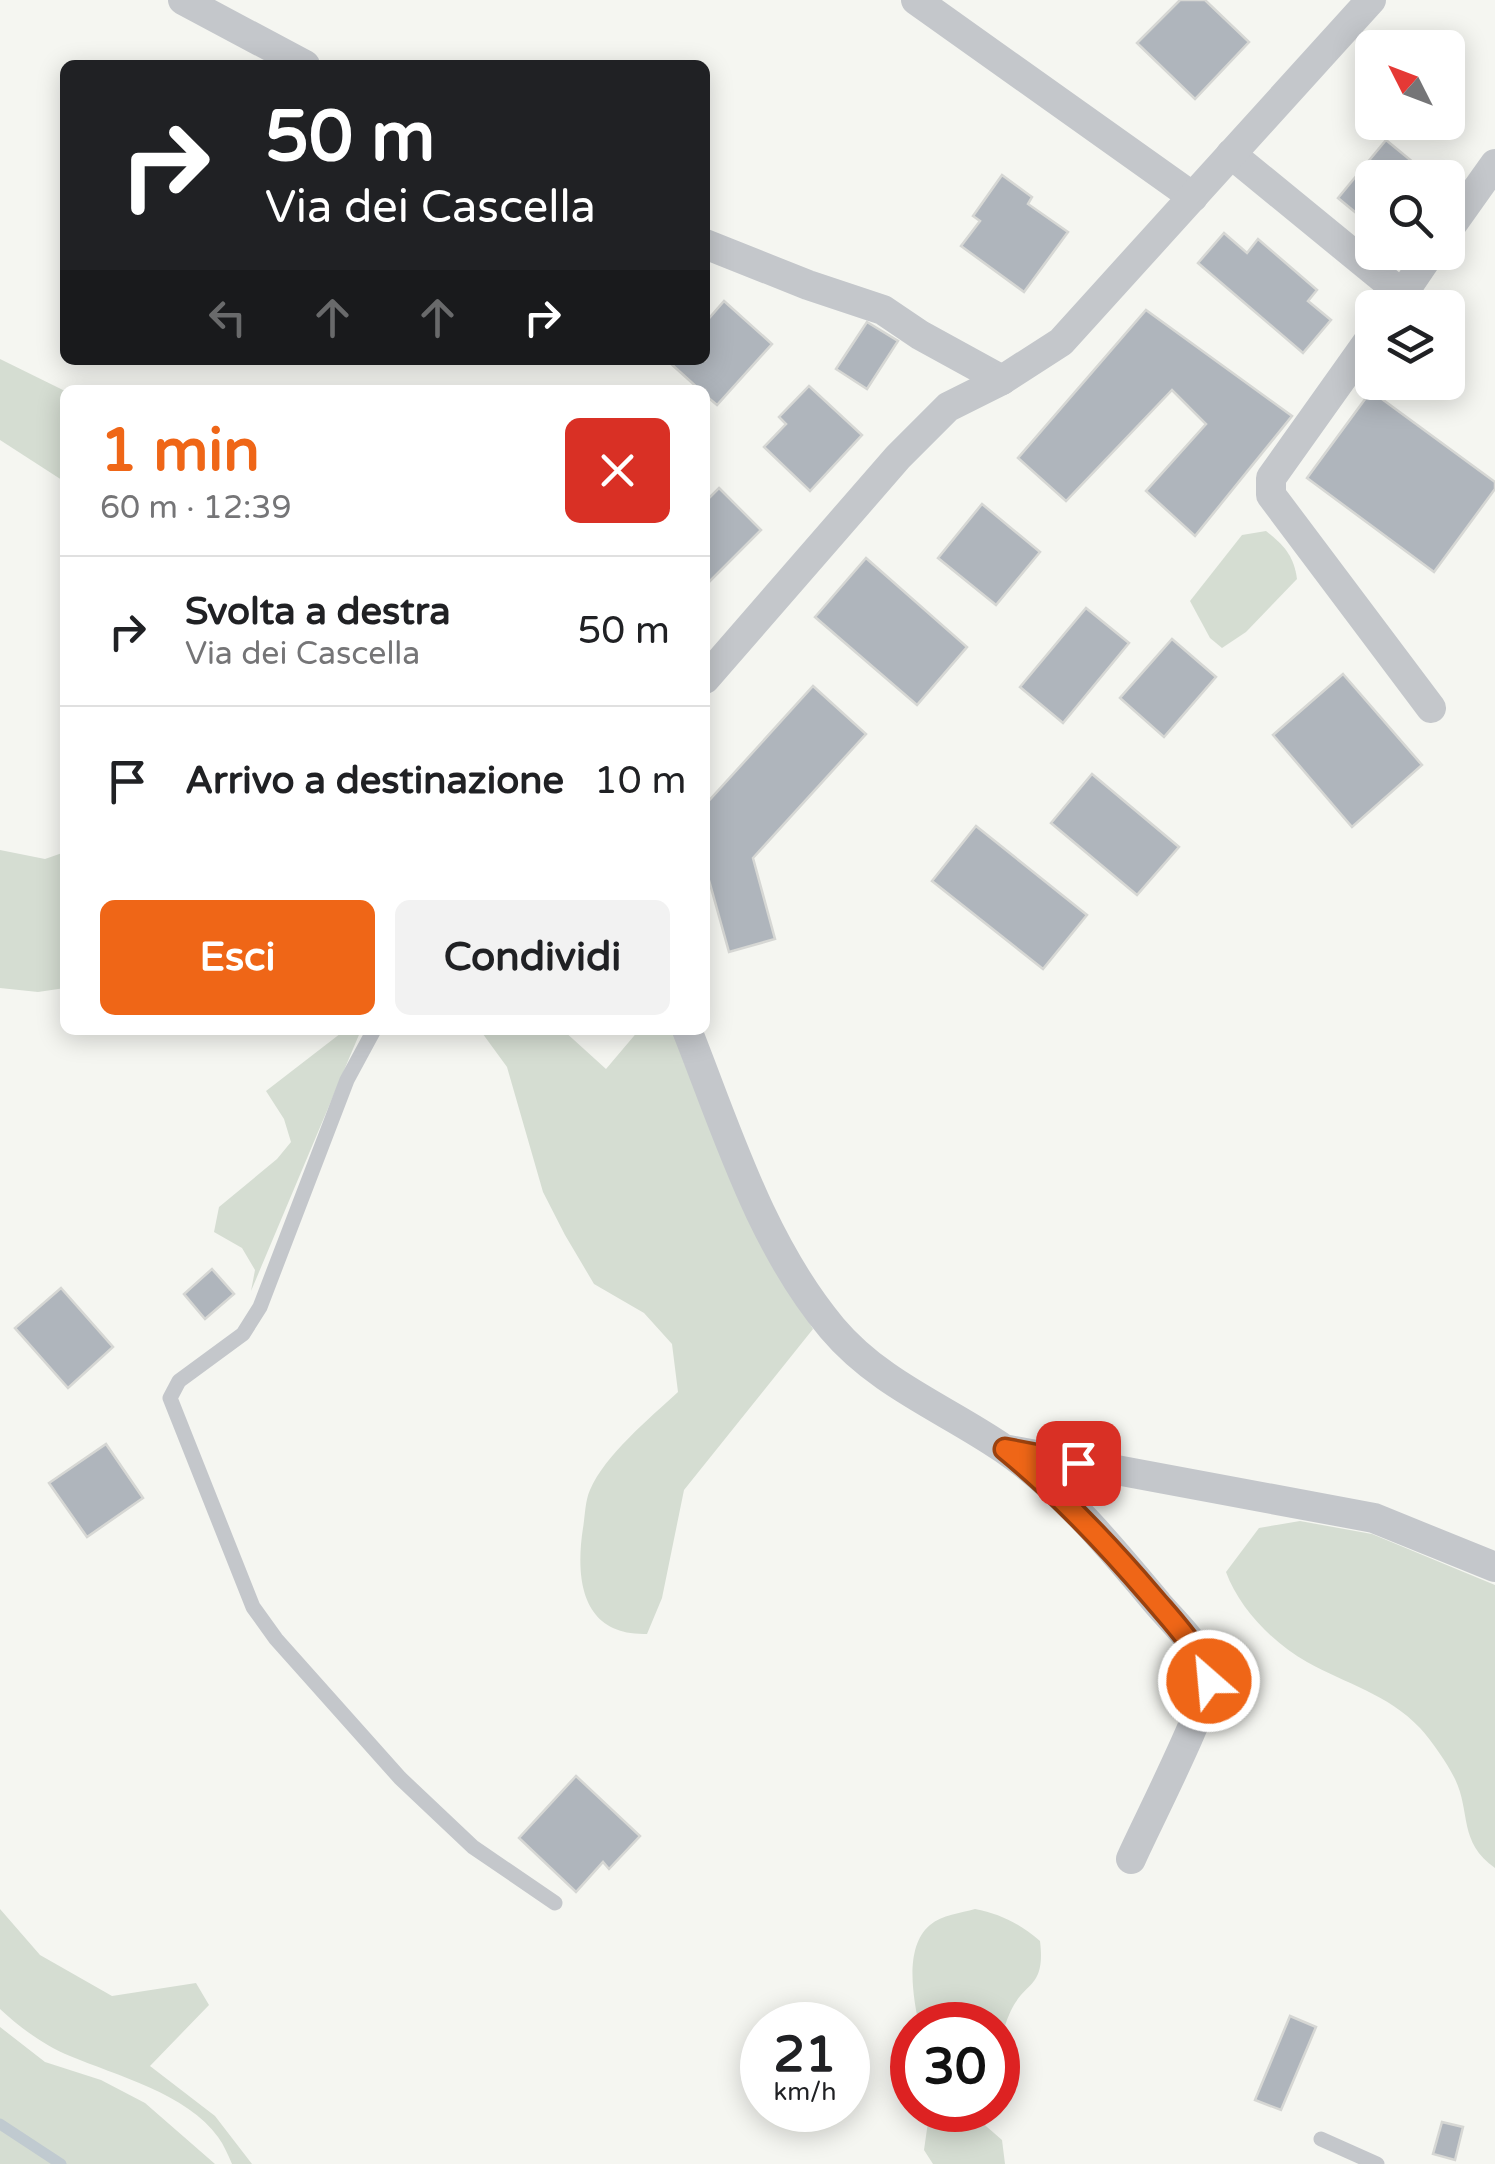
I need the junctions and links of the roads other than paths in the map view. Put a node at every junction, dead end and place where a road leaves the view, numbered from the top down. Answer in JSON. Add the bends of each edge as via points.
{"nodes":[{"id":1,"x":183,"y":0,"type":"edge"},
{"id":2,"x":916,"y":0,"type":"edge"},
{"id":3,"x":1371,"y":0,"type":"edge"},
{"id":4,"x":296,"y":60,"type":"edge"},
{"id":5,"x":1231,"y":154,"type":"junction"},
{"id":6,"x":1495,"y":164,"type":"edge"},
{"id":7,"x":1192,"y":197,"type":"junction"},
{"id":8,"x":1465,"y":206,"type":"edge"},
{"id":9,"x":710,"y":246,"type":"edge"},
{"id":10,"x":1385,"y":290,"type":"edge"},
{"id":11,"x":1355,"y":360,"type":"edge"},
{"id":12,"x":1002,"y":380,"type":"junction"},
{"id":13,"x":710,"y":672,"type":"edge"},
{"id":14,"x":1431,"y":708,"type":"dead end"},
{"id":15,"x":371,"y":1035,"type":"edge"},
{"id":16,"x":689,"y":1035,"type":"edge"},
{"id":17,"x":1005,"y":1449,"type":"junction"},
{"id":18,"x":1495,"y":1567,"type":"edge"},
{"id":19,"x":1131,"y":1859,"type":"dead end"},
{"id":20,"x":556,"y":1903,"type":"dead end"},
{"id":21,"x":1322,"y":2139,"type":"dead end"},
{"id":22,"x":1377,"y":2164,"type":"edge"}],
"edges":[{"from":1,"to":4,"type":"street"},
{"from":2,"to":7,"type":"street"},
{"from":3,"to":5,"type":"street"},
{"from":5,"to":7,"type":"street"},
{"from":5,"to":10,"type":"street"},
{"from":6,"to":8,"type":"street"},
{"from":7,"to":12,"type":"street","via":[[1060,342]]},
{"from":9,"to":12,"type":"street","via":[[883,310]]},
{"from":11,"to":14,"type":"street","via":[[1271,478],[1271,495]]},
{"from":12,"to":13,"type":"street","via":[[948,407],[898,456]]},
{"from":15,"to":20,"type":"lane","via":[[260,1307],[242,1334],[179,1381],[170,1398],[253,1607],[276,1640],[400,1778],[473,1847]]},
{"from":16,"to":17,"type":"street","via":[[765,1223],[833,1329],[887,1379]]},
{"from":17,"to":18,"type":"street","via":[[1374,1518]]},
{"from":17,"to":19,"type":"street","via":[[1085,1520],[1185,1636],[1206,1670],[1209,1681],[1197,1714]]},
{"from":21,"to":22,"type":"lane"}]}
